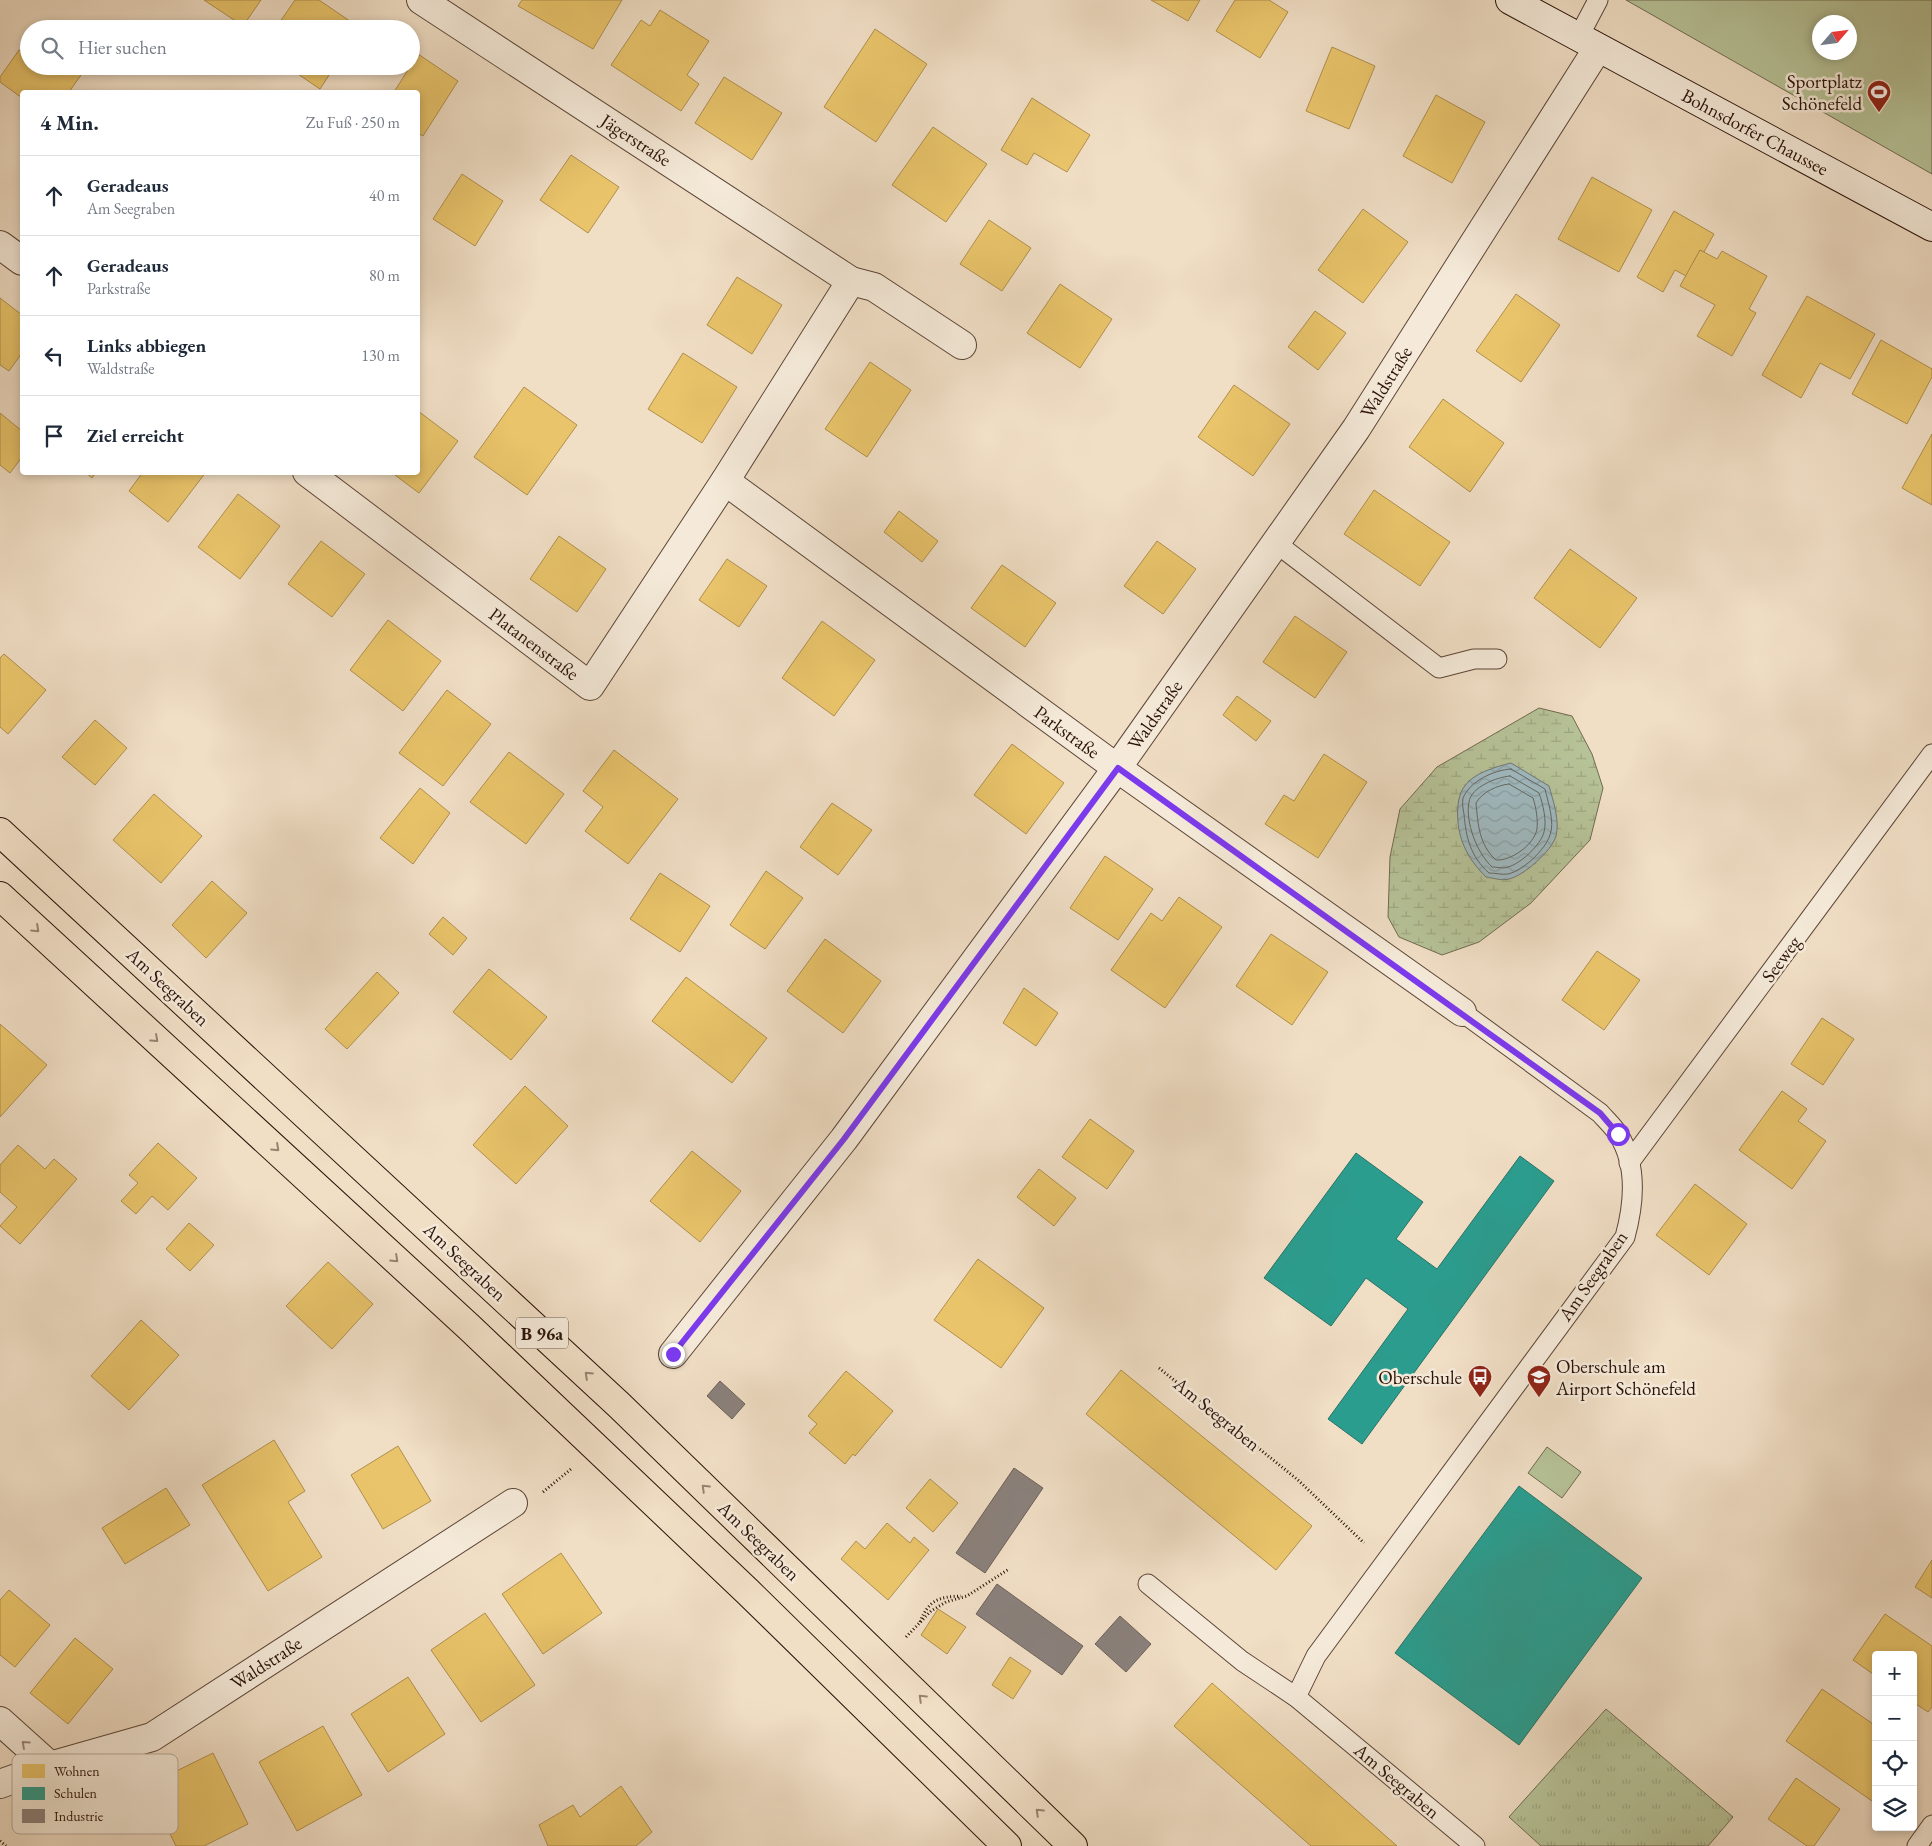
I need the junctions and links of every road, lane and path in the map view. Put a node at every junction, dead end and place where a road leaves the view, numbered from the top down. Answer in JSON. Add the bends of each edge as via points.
{"nodes":[{"id":1,"x":421,"y":0,"type":"edge"},
{"id":2,"x":1510,"y":0,"type":"edge"},
{"id":3,"x":1598,"y":0,"type":"edge"},
{"id":4,"x":1588,"y":43,"type":"junction"},
{"id":5,"x":1932,"y":227,"type":"edge"},
{"id":6,"x":0,"y":245,"type":"edge"},
{"id":7,"x":20,"y":260,"type":"edge"},
{"id":8,"x":851,"y":280,"type":"junction"},
{"id":9,"x":962,"y":345,"type":"dead end"},
{"id":10,"x":311,"y":475,"type":"edge"},
{"id":11,"x":725,"y":481,"type":"junction"},
{"id":12,"x":1276,"y":542,"type":"junction"},
{"id":13,"x":1497,"y":659,"type":"dead end"},
{"id":14,"x":1932,"y":754,"type":"edge"},
{"id":15,"x":1118,"y":768,"type":"junction"},
{"id":16,"x":0,"y":832,"type":"edge"},
{"id":17,"x":0,"y":896,"type":"edge"},
{"id":18,"x":1462,"y":1012,"type":"joint"},
{"id":19,"x":1629,"y":1163,"type":"junction"},
{"id":20,"x":673,"y":1354,"type":"dead end"},
{"id":21,"x":1160,"y":1368,"type":"dead end"},
{"id":22,"x":574,"y":1466,"type":"dead end"},
{"id":23,"x":550,"y":1487,"type":"dead end"},
{"id":24,"x":513,"y":1502,"type":"dead end"},
{"id":25,"x":1384,"y":1562,"type":"junction"},
{"id":26,"x":1009,"y":1569,"type":"dead end"},
{"id":27,"x":1148,"y":1584,"type":"dead end"},
{"id":28,"x":967,"y":1596,"type":"junction"},
{"id":29,"x":918,"y":1625,"type":"junction"},
{"id":30,"x":902,"y":1640,"type":"dead end"},
{"id":31,"x":1296,"y":1697,"type":"junction"},
{"id":32,"x":0,"y":1721,"type":"edge"},
{"id":33,"x":37,"y":1754,"type":"edge"},
{"id":34,"x":92,"y":1754,"type":"edge"},
{"id":35,"x":12,"y":1780,"type":"edge"},
{"id":36,"x":0,"y":1784,"type":"edge"},
{"id":37,"x":1932,"y":1825,"type":"edge"},
{"id":38,"x":0,"y":1841,"type":"edge"},
{"id":39,"x":6,"y":1846,"type":"edge"},
{"id":40,"x":1007,"y":1846,"type":"edge"},
{"id":41,"x":1074,"y":1846,"type":"edge"},
{"id":42,"x":1475,"y":1846,"type":"edge"},
{"id":43,"x":1917,"y":1846,"type":"edge"}],
"edges":[{"from":1,"to":8,"type":"street","name":"Jägerstraße"},
{"from":2,"to":4,"type":"street","name":"Bohnsdorfer Chaussee"},
{"from":3,"to":4,"type":"lane"},
{"from":4,"to":5,"type":"street","name":"Bohnsdorfer Chaussee"},
{"from":4,"to":12,"type":"street","name":"Waldstraße","via":[[1356,429]]},
{"from":6,"to":7,"type":"street"},
{"from":8,"to":9,"type":"street","name":"Jägerstraße","via":[[874,287]]},
{"from":8,"to":11,"type":"street"},
{"from":10,"to":11,"type":"street","name":"Platanenstraße","via":[[590,686]]},
{"from":11,"to":15,"type":"street","name":"Parkstraße"},
{"from":12,"to":13,"type":"lane","via":[[1439,668],[1474,660]]},
{"from":12,"to":15,"type":"street","name":"Waldstraße"},
{"from":14,"to":19,"type":"lane","name":"Seeweg"},
{"from":15,"to":18,"type":"street","name":"Parkstraße"},
{"from":15,"to":20,"type":"street","name":"Waldstraße","via":[[844,1139]]},
{"from":41,"to":16,"type":"main road","name":"Am Seegraben","number":"B 96a","one_way":true,"via":[[619,1405]]},
{"from":17,"to":40,"type":"main road","number":"B 96a","one_way":true,"via":[[469,1327],[748,1592]]},
{"from":18,"to":19,"type":"lane","name":"Am Seegraben","via":[[1600,1113],[1618,1134]]},
{"from":19,"to":25,"type":"lane","name":"Am Seegraben","via":[[1633,1186],[1632,1211],[1625,1237]]},
{"from":21,"to":25,"type":"path","name":"Am Seegraben","via":[[1298,1480]]},
{"from":22,"to":23,"type":"path"},
{"from":24,"to":34,"type":"street","name":"Waldstraße","via":[[152,1737]]},
{"from":25,"to":31,"type":"lane","name":"Am Seegraben","via":[[1316,1656]]},
{"from":26,"to":28,"type":"path"},
{"from":27,"to":31,"type":"lane","name":"Am Seegraben","via":[[1242,1661]]},
{"from":28,"to":29,"type":"path","via":[[946,1602],[931,1611]]},
{"from":28,"to":29,"type":"path","via":[[946,1597],[926,1607]]},
{"from":29,"to":30,"type":"path"},
{"from":31,"to":42,"type":"lane","name":"Am Seegraben"},
{"from":33,"to":32,"type":"street","one_way":true},
{"from":35,"to":36,"type":"street","name":"Waldstraße"},
{"from":37,"to":43,"type":"lane"},
{"from":38,"to":39,"type":"path"}]}
